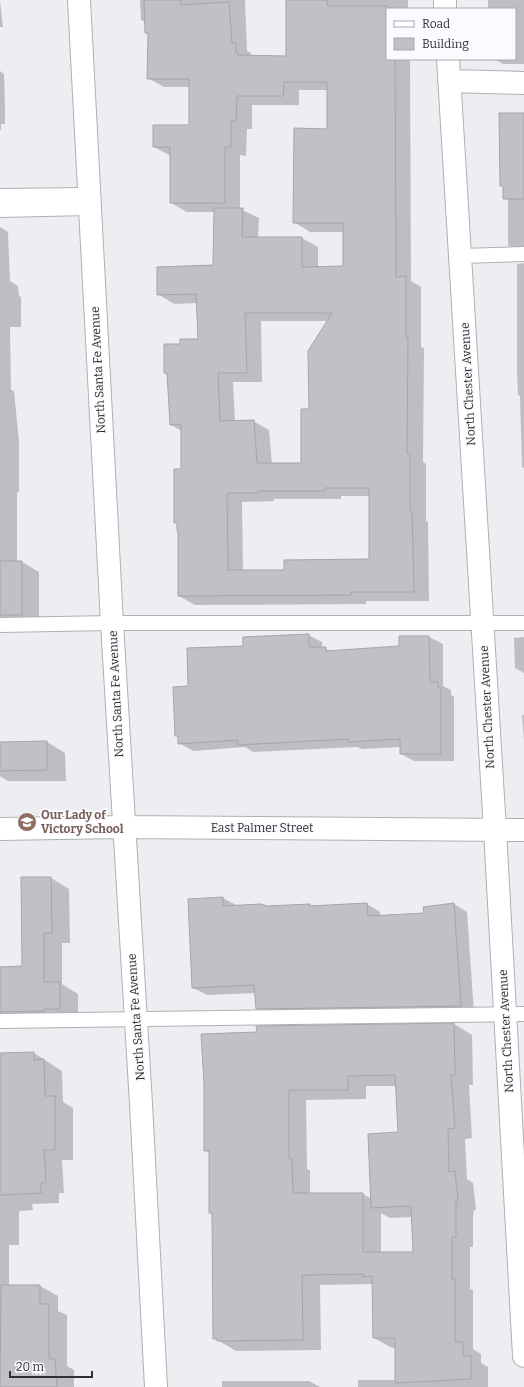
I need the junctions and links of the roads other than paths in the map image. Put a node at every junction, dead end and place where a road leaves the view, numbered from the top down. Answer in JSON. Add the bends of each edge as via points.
{"nodes":[{"id":1,"x":79,"y":0,"type":"edge"},
{"id":2,"x":448,"y":60,"type":"edge"},
{"id":3,"x":450,"y":81,"type":"junction"},
{"id":4,"x":524,"y":83,"type":"edge"},
{"id":5,"x":0,"y":196,"type":"edge"},
{"id":6,"x":90,"y":201,"type":"junction"},
{"id":7,"x":0,"y":210,"type":"edge"},
{"id":8,"x":524,"y":254,"type":"edge"},
{"id":9,"x":460,"y":256,"type":"junction"},
{"id":10,"x":112,"y":623,"type":"junction"},
{"id":11,"x":482,"y":623,"type":"junction"},
{"id":12,"x":524,"y":623,"type":"edge"},
{"id":13,"x":0,"y":625,"type":"edge"},
{"id":14,"x":123,"y":827,"type":"junction"},
{"id":15,"x":0,"y":829,"type":"edge"},
{"id":16,"x":495,"y":830,"type":"junction"},
{"id":17,"x":524,"y":830,"type":"edge"},
{"id":18,"x":514,"y":1014,"type":"edge"},
{"id":19,"x":136,"y":1020,"type":"junction"},
{"id":20,"x":0,"y":1021,"type":"edge"},
{"id":21,"x":524,"y":1356,"type":"edge"},
{"id":22,"x":156,"y":1387,"type":"edge"}],
"edges":[{"from":1,"to":6,"type":"main road","name":"North Santa Fe Avenue"},
{"from":2,"to":3,"type":"main road","name":"North Chester Avenue"},
{"from":3,"to":4,"type":"main road"},
{"from":3,"to":9,"type":"main road","name":"North Chester Avenue"},
{"from":5,"to":6,"type":"lane"},
{"from":6,"to":7,"type":"lane"},
{"from":6,"to":10,"type":"main road","name":"North Santa Fe Avenue"},
{"from":8,"to":9,"type":"lane"},
{"from":9,"to":11,"type":"main road","name":"North Chester Avenue"},
{"from":10,"to":11,"type":"lane"},
{"from":10,"to":13,"type":"lane"},
{"from":10,"to":14,"type":"main road","name":"North Santa Fe Avenue"},
{"from":11,"to":12,"type":"lane"},
{"from":11,"to":16,"type":"main road","name":"North Chester Avenue"},
{"from":14,"to":15,"type":"main road","name":"East Palmer Street"},
{"from":14,"to":16,"type":"main road","name":"East Palmer Street"},
{"from":14,"to":19,"type":"main road","name":"North Santa Fe Avenue"},
{"from":16,"to":17,"type":"main road","name":"East Palmer Street"},
{"from":16,"to":18,"type":"main road","name":"North Chester Avenue"},
{"from":18,"to":19,"type":"lane"},
{"from":18,"to":21,"type":"main road","name":"North Chester Avenue"},
{"from":19,"to":20,"type":"lane"},
{"from":19,"to":22,"type":"main road","name":"North Santa Fe Avenue"}]}
